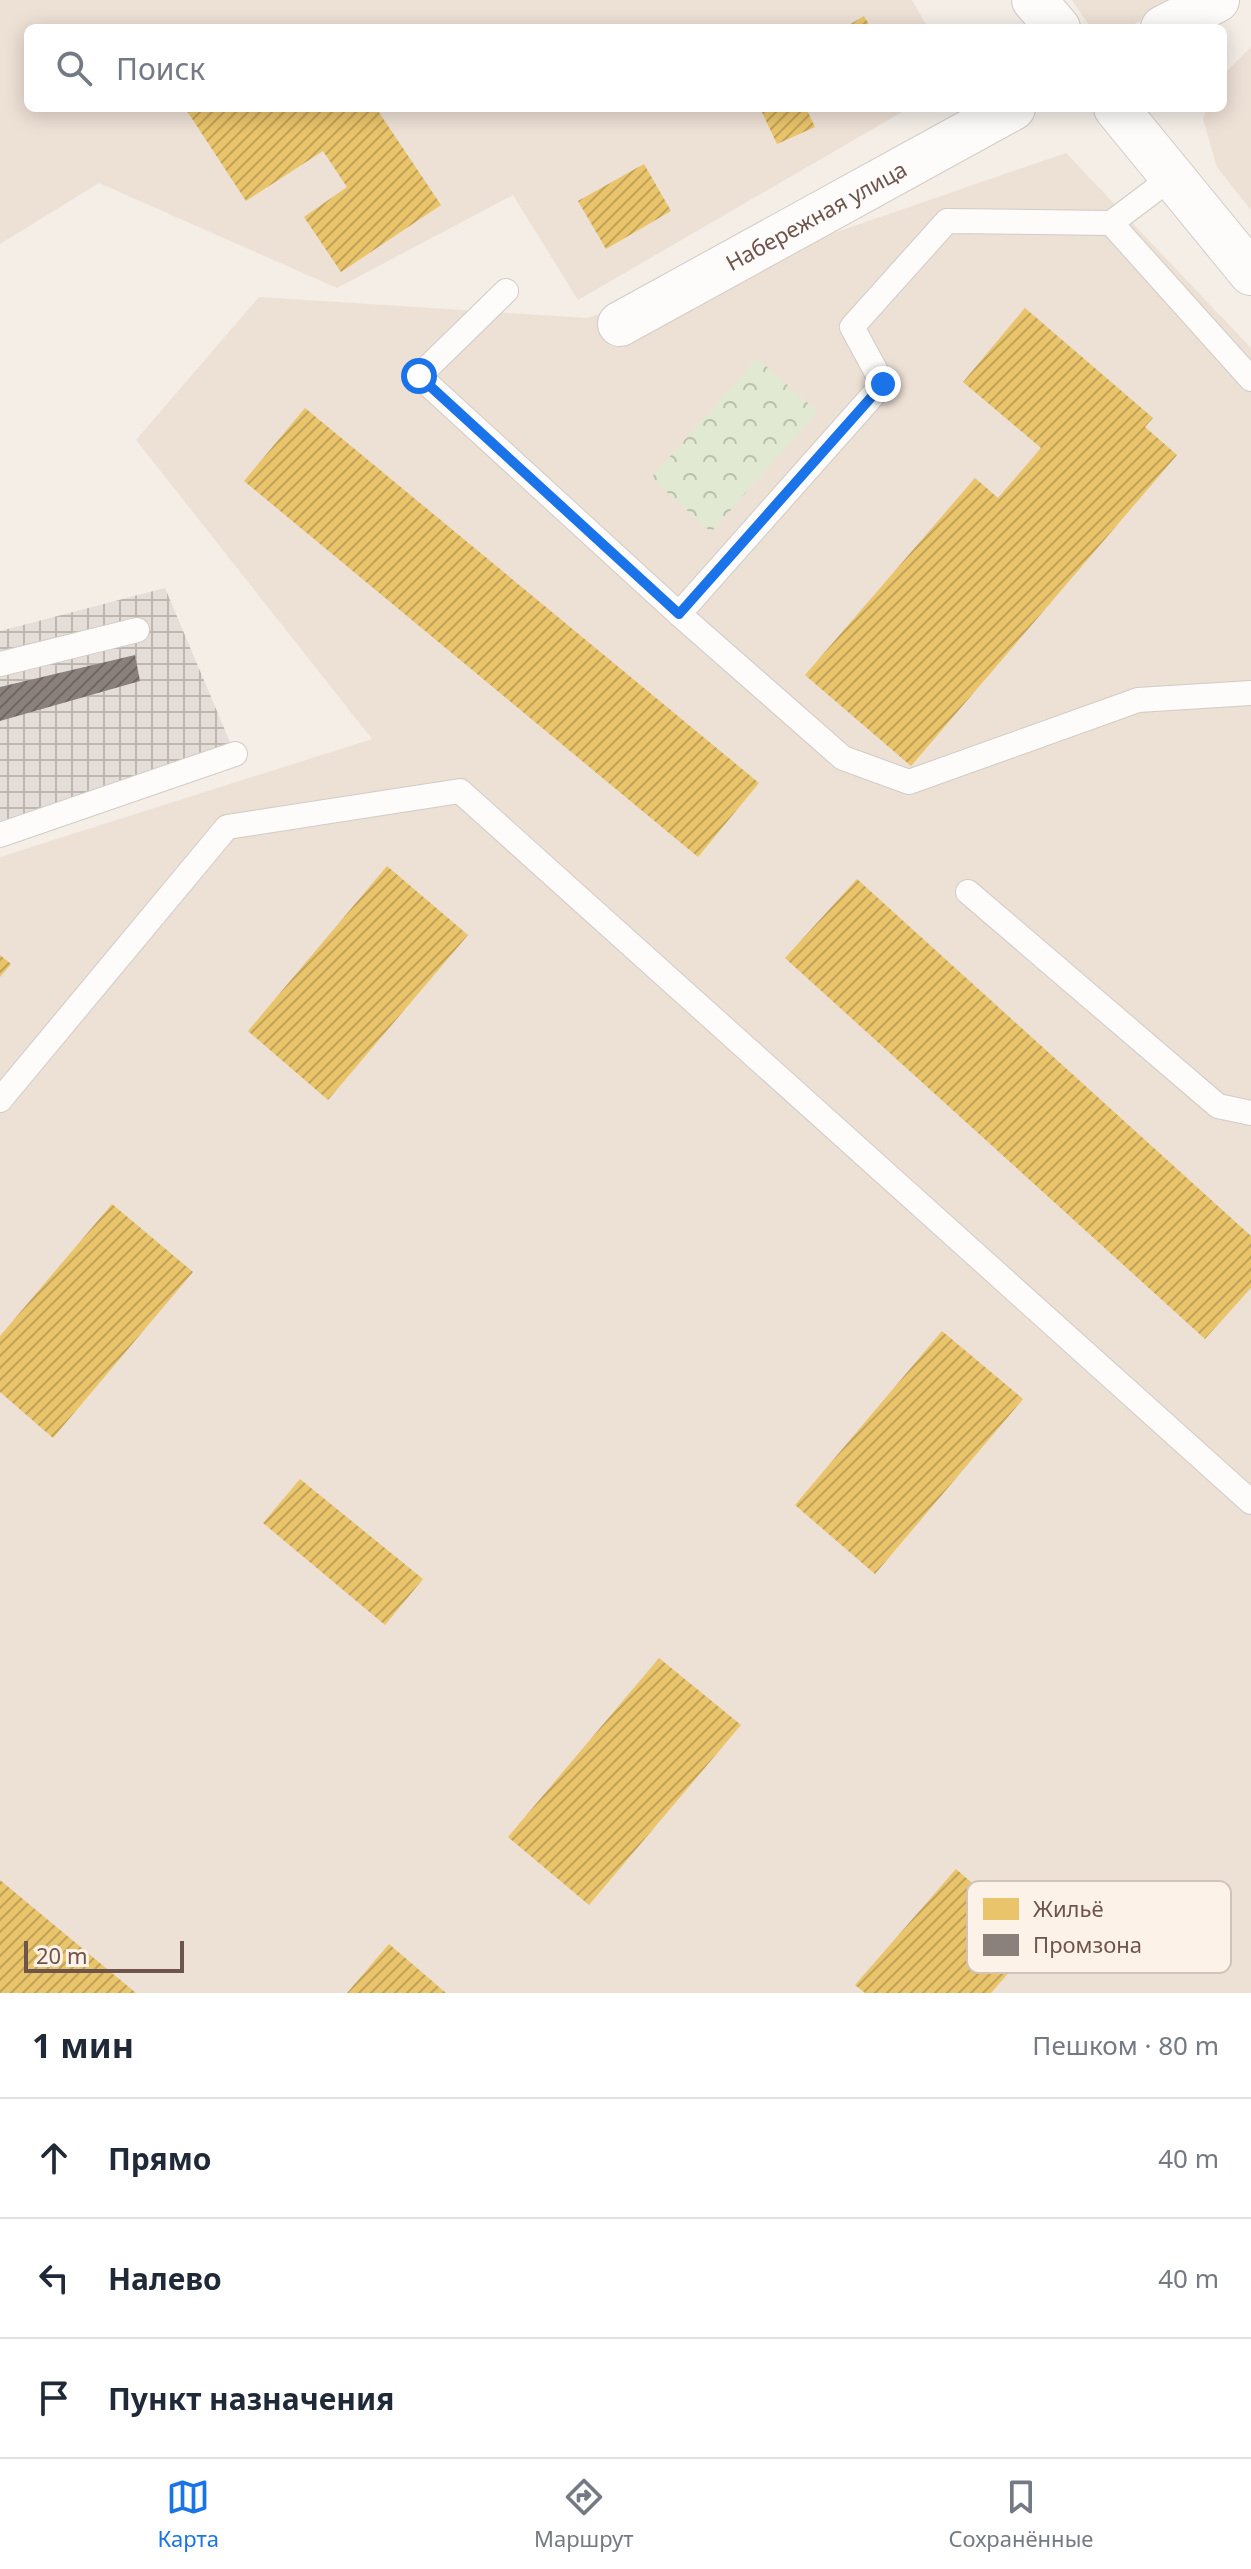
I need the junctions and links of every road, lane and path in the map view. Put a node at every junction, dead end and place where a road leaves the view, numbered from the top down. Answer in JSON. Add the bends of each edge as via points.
{"nodes":[{"id":1,"x":1034,"y":0,"type":"edge"},
{"id":2,"x":1217,"y":0,"type":"edge"},
{"id":3,"x":1055,"y":24,"type":"edge"},
{"id":4,"x":1171,"y":24,"type":"edge"},
{"id":5,"x":1006,"y":112,"type":"edge"},
{"id":6,"x":1119,"y":112,"type":"edge"},
{"id":7,"x":1172,"y":177,"type":"junction"},
{"id":8,"x":1111,"y":223,"type":"junction"},
{"id":9,"x":1251,"y":273,"type":"edge"},
{"id":10,"x":506,"y":291,"type":"dead end"},
{"id":11,"x":620,"y":324,"type":"dead end"},
{"id":12,"x":1251,"y":379,"type":"edge"},
{"id":13,"x":679,"y":614,"type":"junction"},
{"id":14,"x":137,"y":630,"type":"dead end"},
{"id":15,"x":0,"y":664,"type":"edge"},
{"id":16,"x":1251,"y":693,"type":"edge"},
{"id":17,"x":235,"y":754,"type":"dead end"},
{"id":18,"x":0,"y":835,"type":"edge"},
{"id":19,"x":968,"y":892,"type":"dead end"},
{"id":20,"x":0,"y":1100,"type":"edge"},
{"id":21,"x":1251,"y":1113,"type":"edge"},
{"id":22,"x":1251,"y":1502,"type":"edge"}],
"edges":[{"from":1,"to":3,"type":"street"},
{"from":2,"to":4,"type":"street"},
{"from":5,"to":11,"type":"street","name":"Набережная улица"},
{"from":6,"to":7,"type":"street"},
{"from":7,"to":8,"type":"lane"},
{"from":7,"to":9,"type":"street"},
{"from":8,"to":12,"type":"lane"},
{"from":8,"to":13,"type":"lane","via":[[947,221],[852,327],[883,384]]},
{"from":10,"to":13,"type":"lane","via":[[419,376]]},
{"from":13,"to":16,"type":"lane","via":[[843,758],[909,782],[1138,700]]},
{"from":14,"to":15,"type":"lane"},
{"from":17,"to":18,"type":"lane"},
{"from":19,"to":21,"type":"lane","via":[[1218,1106]]},
{"from":20,"to":22,"type":"lane","via":[[227,827],[460,791]]}]}
